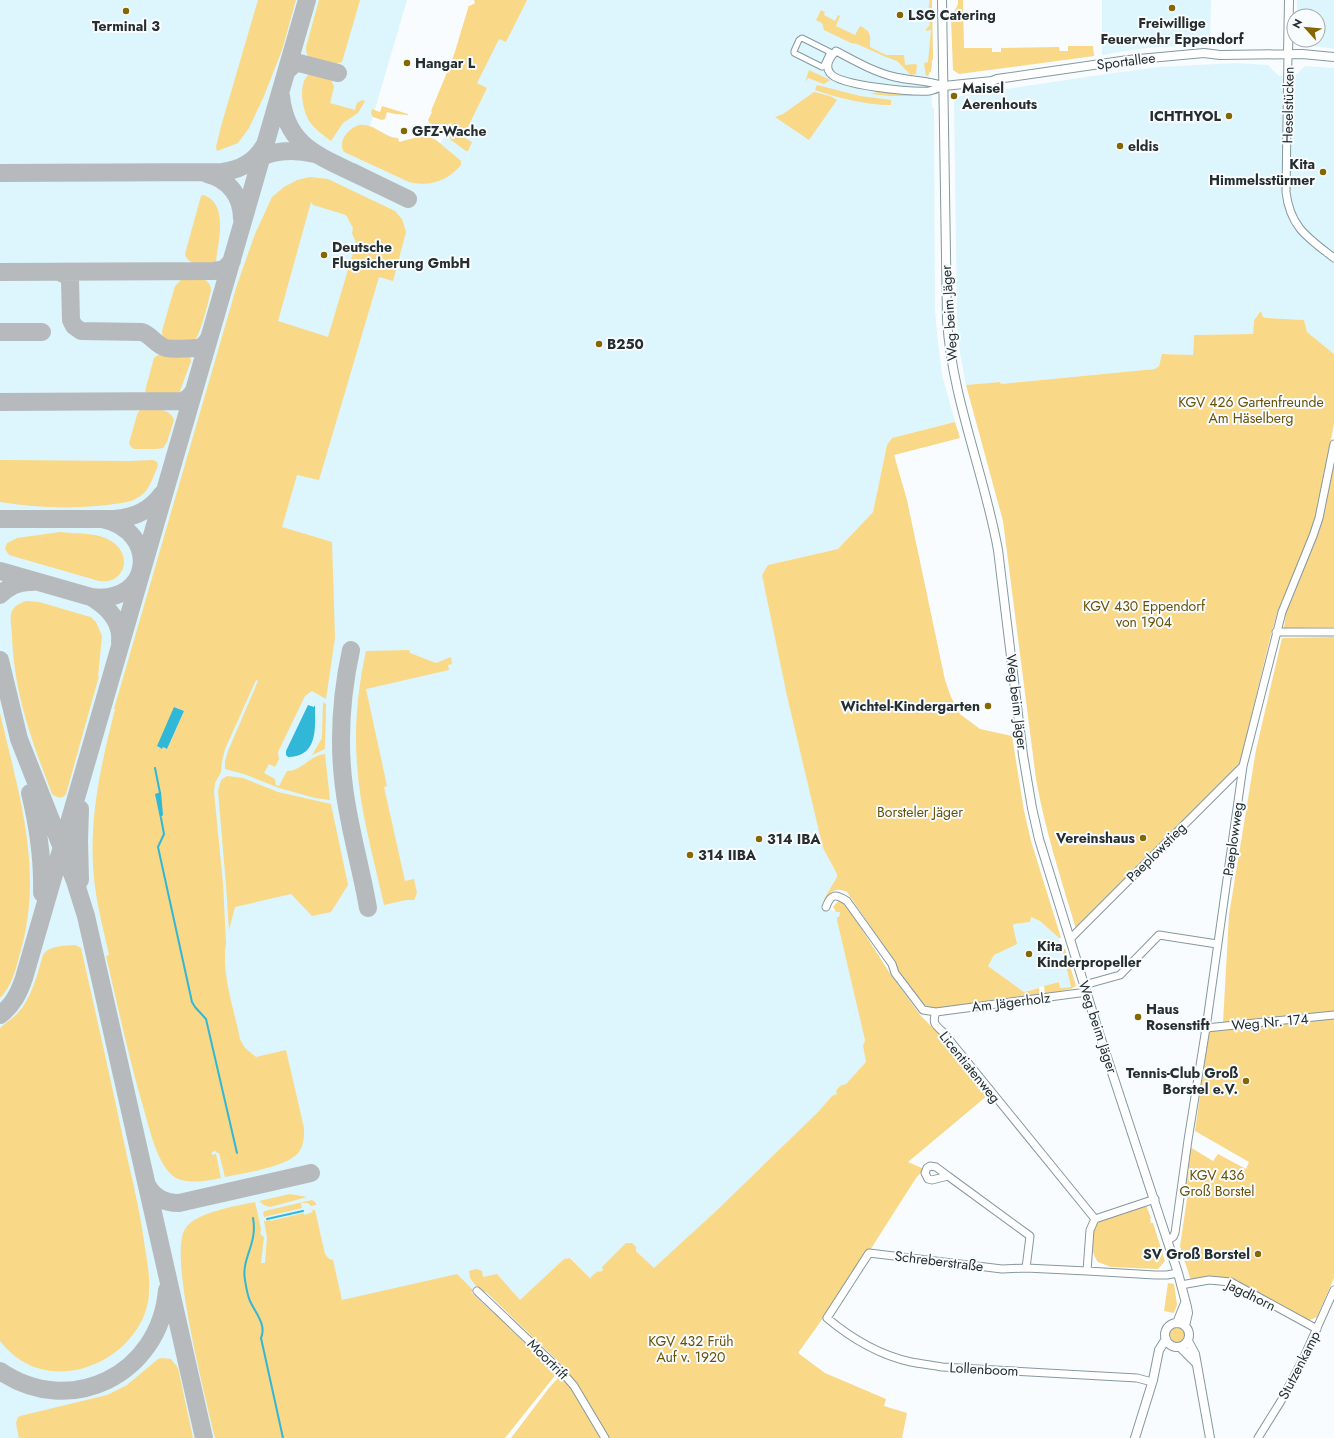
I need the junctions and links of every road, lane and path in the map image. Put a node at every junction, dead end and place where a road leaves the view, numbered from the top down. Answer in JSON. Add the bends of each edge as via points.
{"nodes":[{"id":1,"x":942,"y":0,"type":"edge"},
{"id":2,"x":1289,"y":0,"type":"edge"},
{"id":3,"x":794,"y":51,"type":"joint"},
{"id":4,"x":1288,"y":54,"type":"junction"},
{"id":5,"x":1334,"y":57,"type":"edge"},
{"id":6,"x":944,"y":86,"type":"junction"},
{"id":7,"x":1334,"y":258,"type":"edge"},
{"id":8,"x":1334,"y":444,"type":"edge"},
{"id":9,"x":1276,"y":632,"type":"junction"},
{"id":10,"x":1334,"y":632,"type":"edge"},
{"id":11,"x":1243,"y":766,"type":"junction"},
{"id":12,"x":826,"y":907,"type":"dead end"},
{"id":13,"x":1070,"y":939,"type":"junction"},
{"id":14,"x":1217,"y":944,"type":"junction"},
{"id":15,"x":1085,"y":988,"type":"junction"},
{"id":16,"x":936,"y":1012,"type":"junction"},
{"id":17,"x":1334,"y":1016,"type":"edge"},
{"id":18,"x":1206,"y":1028,"type":"junction"},
{"id":19,"x":948,"y":1176,"type":"dead end"},
{"id":20,"x":1154,"y":1199,"type":"junction"},
{"id":21,"x":1095,"y":1219,"type":"junction"},
{"id":22,"x":1168,"y":1240,"type":"junction"},
{"id":23,"x":1026,"y":1268,"type":"junction"},
{"id":24,"x":1087,"y":1271,"type":"junction"},
{"id":25,"x":1178,"y":1273,"type":"junction"},
{"id":26,"x":1182,"y":1285,"type":"junction"},
{"id":27,"x":1334,"y":1290,"type":"edge"},
{"id":28,"x":477,"y":1292,"type":"dead end"},
{"id":29,"x":827,"y":1318,"type":"joint"},
{"id":30,"x":1181,"y":1324,"type":"junction"},
{"id":31,"x":1317,"y":1329,"type":"junction"},
{"id":32,"x":1166,"y":1339,"type":"junction"},
{"id":33,"x":1188,"y":1340,"type":"junction"},
{"id":34,"x":1176,"y":1346,"type":"junction"},
{"id":35,"x":1158,"y":1361,"type":"junction"},
{"id":36,"x":1196,"y":1363,"type":"junction"},
{"id":37,"x":1152,"y":1382,"type":"junction"},
{"id":38,"x":605,"y":1438,"type":"edge"},
{"id":39,"x":1135,"y":1438,"type":"edge"},
{"id":40,"x":1210,"y":1438,"type":"edge"},
{"id":41,"x":1258,"y":1438,"type":"edge"}],
"edges":[{"from":1,"to":6,"type":"street","name":"Weg beim Jäger"},
{"from":2,"to":4,"type":"street"},
{"from":3,"to":3,"type":"street","via":[[802,38],[830,53],[822,67]]},
{"from":4,"to":5,"type":"street","name":"Sportallee"},
{"from":4,"to":6,"type":"street","name":"Sportallee","via":[[1204,53],[1156,57]]},
{"from":4,"to":7,"type":"street","name":"Heselstücken","via":[[1288,204],[1298,226]]},
{"from":6,"to":6,"type":"street","via":[[887,75],[836,51],[828,63],[828,70],[834,77],[878,88],[916,91],[933,90]]},
{"from":6,"to":13,"type":"street","name":"Weg beim Jäger","via":[[948,344],[957,390],[993,522],[1032,808]]},
{"from":8,"to":9,"type":"street","name":"Paeplowweg","via":[[1313,536]]},
{"from":9,"to":10,"type":"street"},
{"from":9,"to":11,"type":"street","name":"Paeplowweg"},
{"from":11,"to":13,"type":"street","name":"Paeplowstieg"},
{"from":11,"to":14,"type":"street","name":"Paeplowweg"},
{"from":12,"to":16,"type":"street","name":"Licentiatenweg","via":[[830,898],[835,896],[847,901],[923,1010]]},
{"from":13,"to":15,"type":"street","name":"Weg beim Jäger"},
{"from":14,"to":15,"type":"street","name":"Am Jägerholz","via":[[1159,935],[1120,975]]},
{"from":14,"to":18,"type":"street","name":"Paeplowweg"},
{"from":15,"to":16,"type":"street","name":"Am Jägerholz"},
{"from":15,"to":20,"type":"street","name":"Weg beim Jäger"},
{"from":16,"to":21,"type":"street","name":"Licentiatenweg","via":[[936,1025]]},
{"from":17,"to":18,"type":"street","name":"Weg Nr. 174"},
{"from":18,"to":22,"type":"street","name":"Paeplowweg","via":[[1175,1234]]},
{"from":19,"to":23,"type":"street","via":[[1030,1236]]},
{"from":20,"to":21,"type":"street"},
{"from":20,"to":22,"type":"street","name":"Weg beim Jäger"},
{"from":21,"to":24,"type":"street","via":[[1090,1230]]},
{"from":22,"to":25,"type":"street","name":"Weg beim Jäger"},
{"from":23,"to":24,"type":"street","name":"Schreberstraße"},
{"from":23,"to":29,"type":"street","name":"Schreberstraße","via":[[1002,1269],[869,1253]]},
{"from":24,"to":25,"type":"street","name":"Schreberstraße","via":[[1155,1275]]},
{"from":25,"to":26,"type":"street","name":"Weg beim Jäger"},
{"from":26,"to":30,"type":"street","name":"Weg beim Jäger","via":[[1188,1313]]},
{"from":26,"to":31,"type":"street","name":"Jagdhorn","via":[[1208,1280],[1231,1282]]},
{"from":27,"to":31,"type":"street","name":"Stutzenkamp"},
{"from":28,"to":38,"type":"street","name":"Moortrift","via":[[562,1372],[574,1386]]},
{"from":29,"to":37,"type":"street","name":"Lollenboom","via":[[848,1336],[878,1352],[911,1362],[1137,1378]]},
{"from":30,"to":32,"type":"street","via":[[1172,1324],[1168,1327]]},
{"from":30,"to":33,"type":"street","via":[[1189,1332]]},
{"from":31,"to":41,"type":"street","name":"Stutzenkamp","via":[[1289,1386]]},
{"from":32,"to":34,"type":"street"},
{"from":32,"to":35,"type":"street","via":[[1159,1350]]},
{"from":33,"to":34,"type":"street"},
{"from":33,"to":36,"type":"street","via":[[1195,1354]]},
{"from":34,"to":35,"type":"street","via":[[1163,1354]]},
{"from":34,"to":36,"type":"street"},
{"from":35,"to":37,"type":"street"},
{"from":36,"to":40,"type":"street"},
{"from":37,"to":39,"type":"street"}]}
